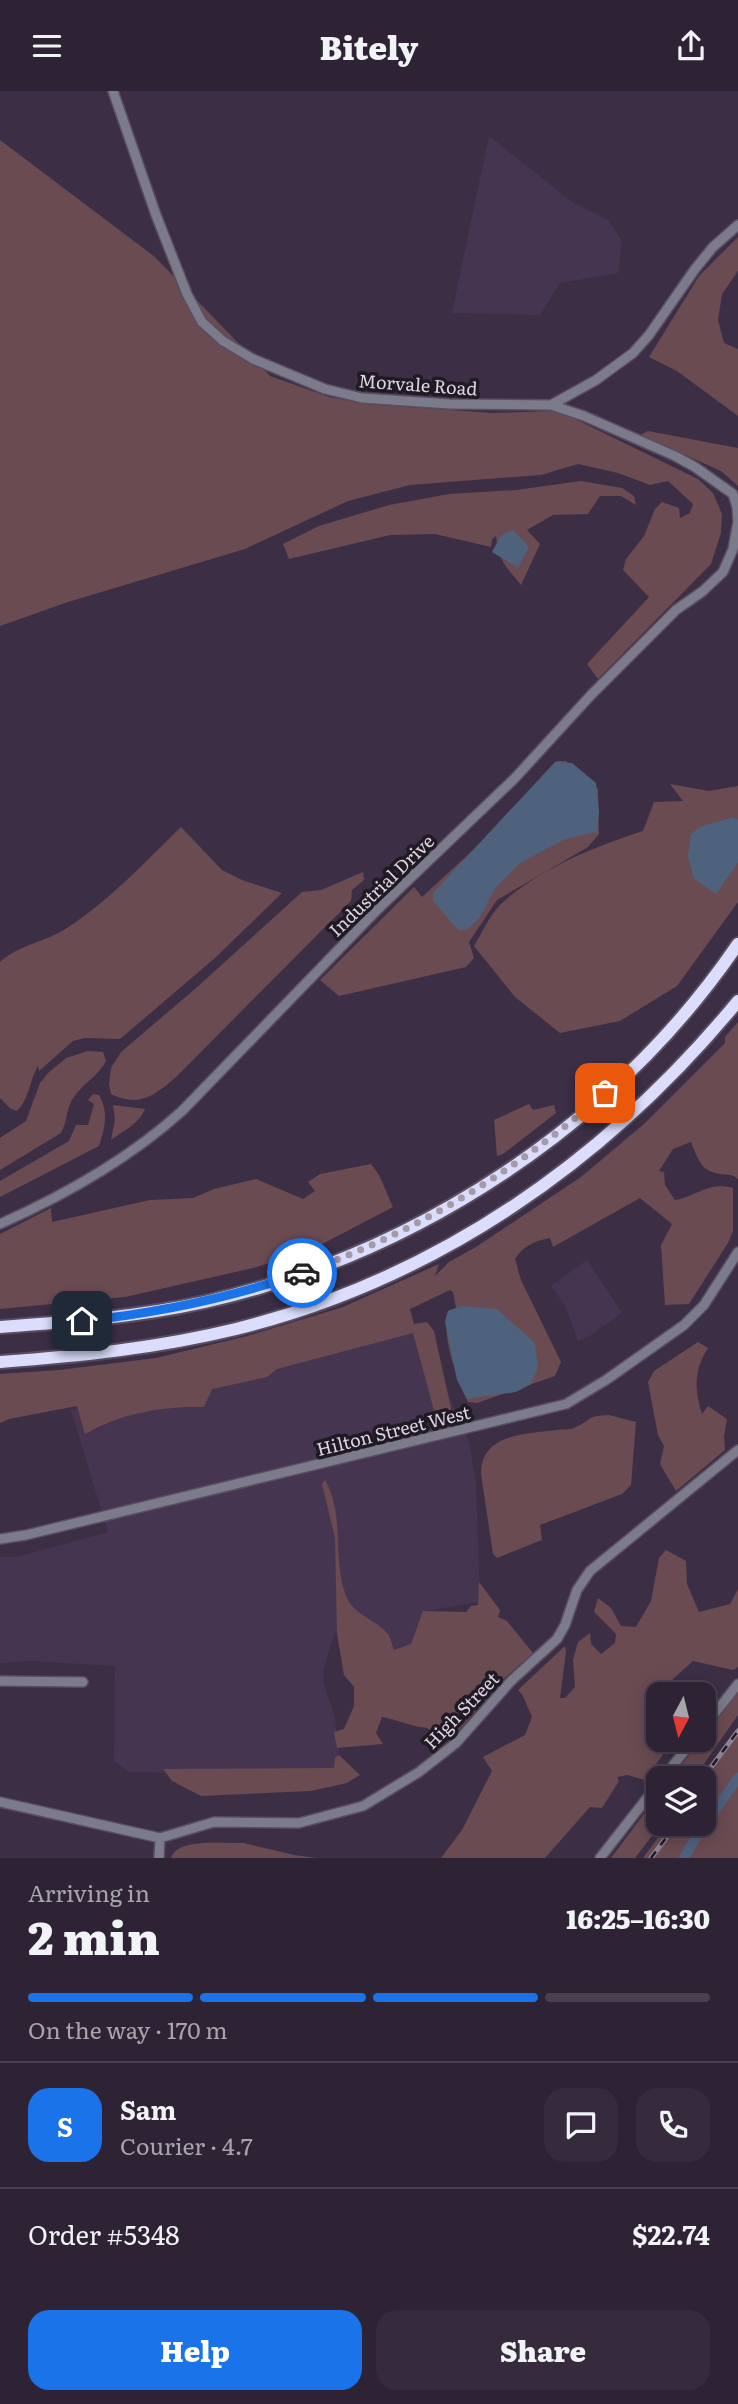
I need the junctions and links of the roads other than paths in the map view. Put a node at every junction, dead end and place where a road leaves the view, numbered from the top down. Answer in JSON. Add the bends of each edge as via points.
{"nodes":[{"id":1,"x":113,"y":91,"type":"edge"},
{"id":2,"x":738,"y":225,"type":"edge"},
{"id":3,"x":551,"y":405,"type":"junction"},
{"id":4,"x":738,"y":521,"type":"edge"},
{"id":5,"x":738,"y":944,"type":"edge"},
{"id":6,"x":738,"y":1001,"type":"edge"},
{"id":7,"x":0,"y":1224,"type":"edge"},
{"id":8,"x":738,"y":1252,"type":"edge"},
{"id":9,"x":0,"y":1327,"type":"edge"},
{"id":10,"x":0,"y":1361,"type":"edge"},
{"id":11,"x":738,"y":1450,"type":"edge"},
{"id":12,"x":0,"y":1539,"type":"edge"},
{"id":13,"x":0,"y":1681,"type":"edge"},
{"id":14,"x":83,"y":1682,"type":"dead end"},
{"id":15,"x":738,"y":1684,"type":"edge"},
{"id":16,"x":716,"y":1712,"type":"edge"},
{"id":17,"x":684,"y":1752,"type":"edge"},
{"id":18,"x":673,"y":1766,"type":"edge"},
{"id":19,"x":646,"y":1799,"type":"edge"},
{"id":20,"x":0,"y":1802,"type":"edge"},
{"id":21,"x":160,"y":1838,"type":"junction"},
{"id":22,"x":159,"y":1858,"type":"edge"},
{"id":23,"x":600,"y":1858,"type":"edge"}],
"edges":[{"from":1,"to":3,"type":"street","name":"Morvale Road","via":[[187,294],[202,322],[223,341],[324,389],[362,398]]},
{"from":2,"to":3,"type":"street","name":"Morvale Road","via":[[695,268],[633,353]]},
{"from":3,"to":4,"type":"street","name":"Industrial Drive","via":[[695,467],[733,494]]},
{"from":4,"to":7,"type":"street","name":"Industrial Drive","via":[[723,572],[676,610],[182,1111],[113,1164]]},
{"from":5,"to":9,"type":"highway","via":[[659,1040],[570,1125],[490,1182],[409,1228],[325,1265],[204,1302],[114,1318]]},
{"from":6,"to":10,"type":"highway","via":[[665,1084],[583,1157],[485,1224],[419,1261],[333,1298],[238,1328],[115,1352]]},
{"from":8,"to":12,"type":"street","name":"Hilton Street West","via":[[704,1305],[684,1325],[566,1404]]},
{"from":11,"to":21,"type":"street","name":"High Street","via":[[590,1571],[557,1639],[511,1681],[456,1743],[397,1787],[363,1806],[319,1819],[214,1822]]},
{"from":13,"to":14,"type":"street"},
{"from":15,"to":16,"type":"street"},
{"from":17,"to":18,"type":"street"},
{"from":19,"to":23,"type":"street"},
{"from":20,"to":21,"type":"street","name":"High Street"},
{"from":21,"to":22,"type":"street"}]}
